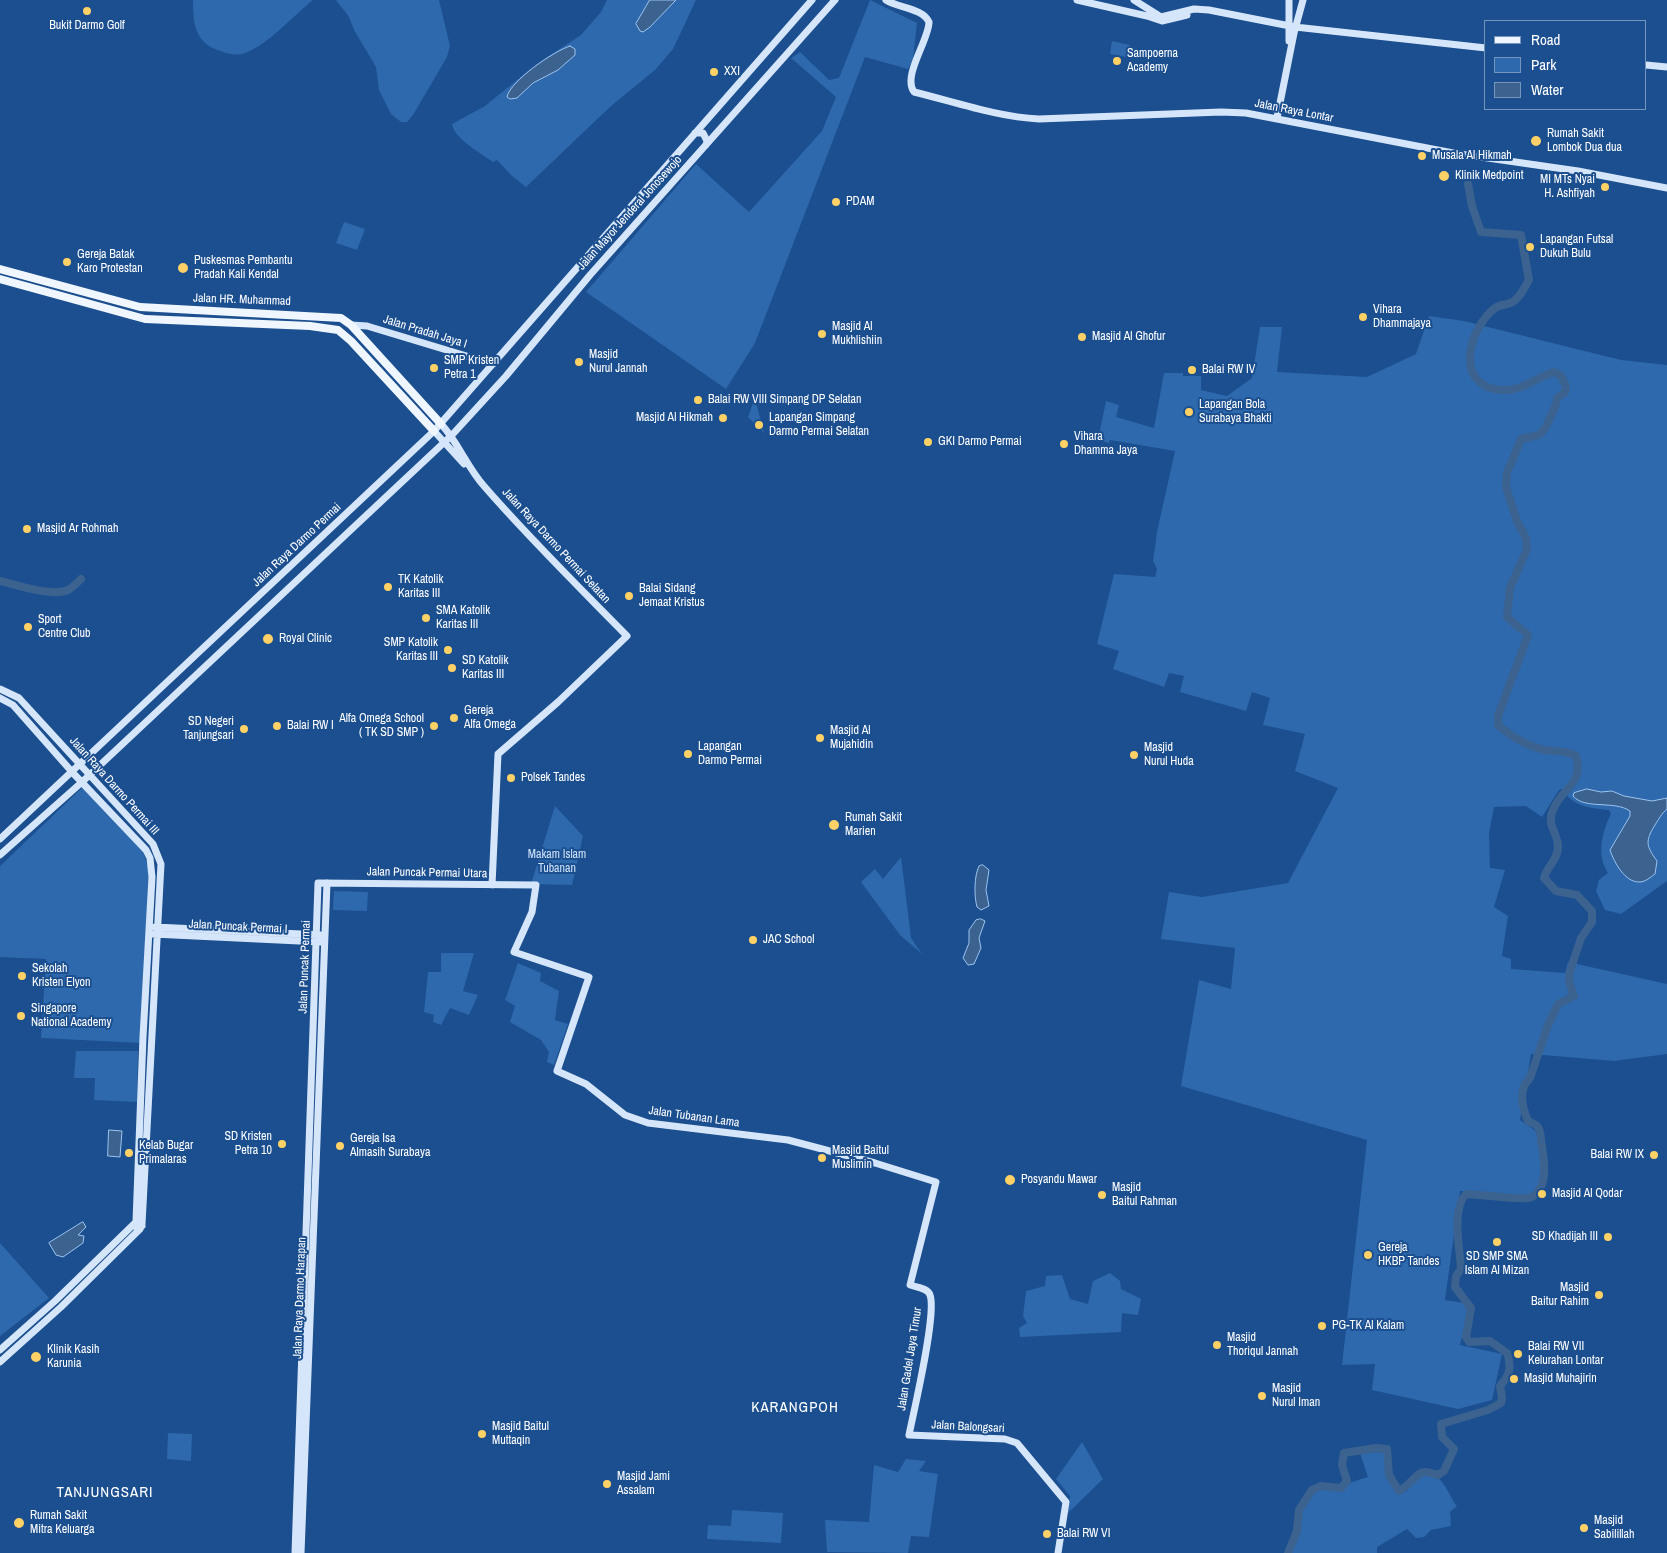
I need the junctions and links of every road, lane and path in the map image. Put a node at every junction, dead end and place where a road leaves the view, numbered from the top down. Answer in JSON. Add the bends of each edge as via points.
{"nodes":[{"id":1,"x":812,"y":0,"type":"edge"},
{"id":2,"x":835,"y":0,"type":"edge"},
{"id":3,"x":886,"y":0,"type":"edge"},
{"id":4,"x":1077,"y":0,"type":"edge"},
{"id":5,"x":1134,"y":0,"type":"edge"},
{"id":6,"x":1289,"y":0,"type":"edge"},
{"id":7,"x":1303,"y":0,"type":"edge"},
{"id":8,"x":1198,"y":10,"type":"junction"},
{"id":9,"x":1287,"y":16,"type":"junction"},
{"id":10,"x":1267,"y":21,"type":"junction"},
{"id":11,"x":1291,"y":26,"type":"junction"},
{"id":12,"x":1484,"y":48,"type":"edge"},
{"id":13,"x":1647,"y":65,"type":"edge"},
{"id":14,"x":1667,"y":67,"type":"edge"},
{"id":15,"x":735,"y":88,"type":"junction"},
{"id":16,"x":746,"y":99,"type":"junction"},
{"id":17,"x":1275,"y":118,"type":"junction"},
{"id":18,"x":695,"y":133,"type":"junction"},
{"id":19,"x":706,"y":145,"type":"junction"},
{"id":20,"x":1667,"y":188,"type":"edge"},
{"id":21,"x":595,"y":247,"type":"junction"},
{"id":22,"x":605,"y":258,"type":"junction"},
{"id":23,"x":1,"y":270,"type":"edge"},
{"id":24,"x":17,"y":273,"type":"junction"},
{"id":25,"x":573,"y":273,"type":"junction"},
{"id":26,"x":0,"y":280,"type":"edge"},
{"id":27,"x":15,"y":283,"type":"junction"},
{"id":28,"x":582,"y":285,"type":"junction"},
{"id":29,"x":195,"y":309,"type":"junction"},
{"id":30,"x":194,"y":321,"type":"junction"},
{"id":31,"x":351,"y":325,"type":"junction"},
{"id":32,"x":493,"y":364,"type":"junction"},
{"id":33,"x":441,"y":424,"type":"junction"},
{"id":34,"x":434,"y":431,"type":"junction"},
{"id":35,"x":452,"y":435,"type":"junction"},
{"id":36,"x":445,"y":442,"type":"junction"},
{"id":37,"x":472,"y":469,"type":"junction"},
{"id":38,"x":306,"y":552,"type":"junction"},
{"id":39,"x":316,"y":563,"type":"junction"},
{"id":40,"x":0,"y":689,"type":"edge"},
{"id":41,"x":0,"y":698,"type":"edge"},
{"id":42,"x":80,"y":766,"type":"junction"},
{"id":43,"x":73,"y":773,"type":"junction"},
{"id":44,"x":89,"y":775,"type":"junction"},
{"id":45,"x":82,"y":782,"type":"junction"},
{"id":46,"x":0,"y":839,"type":"edge"},
{"id":47,"x":0,"y":855,"type":"edge"},
{"id":48,"x":318,"y":883,"type":"joint"},
{"id":49,"x":327,"y":883,"type":"junction"},
{"id":50,"x":492,"y":885,"type":"junction"},
{"id":51,"x":536,"y":885,"type":"joint"},
{"id":52,"x":149,"y":931,"type":"junction"},
{"id":53,"x":158,"y":931,"type":"junction"},
{"id":54,"x":317,"y":938,"type":"junction"},
{"id":55,"x":325,"y":939,"type":"junction"},
{"id":56,"x":321,"y":1044,"type":"joint"},
{"id":57,"x":313,"y":1052,"type":"joint"},
{"id":58,"x":936,"y":1182,"type":"joint"},
{"id":59,"x":138,"y":1225,"type":"junction"},
{"id":60,"x":55,"y":1301,"type":"junction"},
{"id":61,"x":61,"y":1307,"type":"junction"},
{"id":62,"x":0,"y":1350,"type":"edge"},
{"id":63,"x":0,"y":1362,"type":"edge"},
{"id":64,"x":909,"y":1435,"type":"joint"},
{"id":65,"x":295,"y":1553,"type":"edge"},
{"id":66,"x":301,"y":1553,"type":"edge"},
{"id":67,"x":1058,"y":1553,"type":"edge"}],
"edges":[{"from":1,"to":15,"type":"street","name":"Jalan Mayor Jenderal Jonosewojo"},
{"from":2,"to":16,"type":"street","name":"Jalan Mayor Jenderal Jonosewojo"},
{"from":3,"to":17,"type":"street","name":"Jalan Raya Lontar","via":[[926,16],[929,22],[912,76],[914,92],[1028,118],[1221,112]]},
{"from":4,"to":8,"type":"street","via":[[1162,21]]},
{"from":5,"to":8,"type":"street","via":[[1161,17]]},
{"from":6,"to":9,"type":"street"},
{"from":7,"to":11,"type":"street"},
{"from":8,"to":10,"type":"street"},
{"from":9,"to":10,"type":"street"},
{"from":9,"to":11,"type":"street"},
{"from":10,"to":11,"type":"street"},
{"from":11,"to":12,"type":"street"},
{"from":11,"to":17,"type":"street"},
{"from":13,"to":14,"type":"street"},
{"from":15,"to":16,"type":"street"},
{"from":15,"to":18,"type":"street","name":"Jalan Mayor Jenderal Jonosewojo"},
{"from":16,"to":19,"type":"street","name":"Jalan Mayor Jenderal Jonosewojo"},
{"from":17,"to":20,"type":"street","name":"Jalan Raya Lontar","via":[[1360,137],[1578,170]]},
{"from":18,"to":19,"type":"street","via":[[703,133]]},
{"from":18,"to":21,"type":"street","name":"Jalan Mayor Jenderal Jonosewojo"},
{"from":19,"to":22,"type":"street","name":"Jalan Mayor Jenderal Jonosewojo"},
{"from":21,"to":22,"type":"street","via":[[597,257]]},
{"from":21,"to":25,"type":"street","name":"Jalan Mayor Jenderal Jonosewojo"},
{"from":22,"to":28,"type":"street","name":"Jalan Mayor Jenderal Jonosewojo"},
{"from":23,"to":24,"type":"main road","name":"Jalan HR. Muhammad"},
{"from":23,"to":26,"type":"main road"},
{"from":24,"to":27,"type":"main road"},
{"from":24,"to":29,"type":"main road","name":"Jalan HR. Muhammad","via":[[140,307]]},
{"from":25,"to":28,"type":"street","via":[[580,276]]},
{"from":25,"to":32,"type":"street","name":"Jalan Mayor Jenderal Jonosewojo"},
{"from":26,"to":27,"type":"main road","name":"Jalan HR. Muhammad"},
{"from":27,"to":30,"type":"main road","name":"Jalan HR. Muhammad","via":[[145,319]]},
{"from":28,"to":35,"type":"street","name":"Jalan Mayor Jenderal Jonosewojo"},
{"from":29,"to":30,"type":"main road"},
{"from":29,"to":31,"type":"main road","name":"Jalan HR. Muhammad","via":[[330,316]]},
{"from":30,"to":34,"type":"main road","name":"Jalan HR. Muhammad","via":[[338,330]]},
{"from":31,"to":32,"type":"street","name":"Jalan Pradah Jaya I","via":[[367,326]]},
{"from":31,"to":33,"type":"main road","name":"Jalan HR. Muhammad"},
{"from":32,"to":33,"type":"street","name":"Jalan Mayor Jenderal Jonosewojo"},
{"from":33,"to":34,"type":"street","name":"Jalan Mayor Jenderal Jonosewojo"},
{"from":33,"to":35,"type":"street","name":"Jalan Raya Darmo Permai Selatan"},
{"from":34,"to":36,"type":"street","name":"Jalan Raya Darmo Permai Selatan"},
{"from":34,"to":38,"type":"street","name":"Jalan Raya Darmo Permai"},
{"from":35,"to":36,"type":"street","name":"Jalan Mayor Jenderal Jonosewojo"},
{"from":35,"to":37,"type":"street","name":"Jalan Raya Darmo Permai Selatan"},
{"from":36,"to":37,"type":"street","name":"Jalan Raya Darmo Permai Selatan"},
{"from":36,"to":39,"type":"street","name":"Jalan Raya Darmo Permai"},
{"from":37,"to":50,"type":"street","name":"Jalan Raya Darmo Permai Selatan","via":[[485,487],[627,636],[498,754]]},
{"from":38,"to":39,"type":"street"},
{"from":38,"to":42,"type":"street","name":"Jalan Raya Darmo Permai"},
{"from":39,"to":44,"type":"street","name":"Jalan Raya Darmo Permai"},
{"from":40,"to":42,"type":"street","name":"Jalan Raya Darmo Permai III","via":[[19,698]]},
{"from":41,"to":43,"type":"street","name":"Jalan Raya Darmo Permai III","via":[[13,705]]},
{"from":42,"to":43,"type":"street","name":"Jalan Raya Darmo Permai"},
{"from":42,"to":44,"type":"street","name":"Jalan Raya Darmo Permai III"},
{"from":43,"to":45,"type":"street","name":"Jalan Raya Darmo Permai III"},
{"from":43,"to":46,"type":"street","name":"Jalan Raya Darmo Permai"},
{"from":44,"to":45,"type":"street","name":"Jalan Raya Darmo Permai"},
{"from":44,"to":53,"type":"street","name":"Jalan Raya Darmo Permai III","via":[[153,844],[158,854],[161,870]]},
{"from":45,"to":47,"type":"street","name":"Jalan Raya Darmo Permai"},
{"from":45,"to":52,"type":"street","name":"Jalan Raya Darmo Permai III","via":[[150,858]]},
{"from":48,"to":49,"type":"street","name":"Jalan Puncak Permai Utara"},
{"from":48,"to":54,"type":"street","name":"Jalan Puncak Permai"},
{"from":49,"to":50,"type":"street","name":"Jalan Puncak Permai Utara"},
{"from":49,"to":55,"type":"street","name":"Jalan Puncak Permai"},
{"from":50,"to":51,"type":"street","name":"Jalan Puncak Permai Utara"},
{"from":51,"to":58,"type":"street","name":"Jalan Tubanan Lama","via":[[532,912],[514,952],[589,977],[557,1071],[586,1084],[625,1115],[648,1123],[788,1140]]},
{"from":52,"to":53,"type":"street","name":"Jalan Puncak Permai I"},
{"from":52,"to":59,"type":"street","name":"Jalan Raya Darmo Permai III"},
{"from":53,"to":54,"type":"street","name":"Jalan Puncak Permai I"},
{"from":53,"to":59,"type":"street","name":"Jalan Raya Darmo Permai III"},
{"from":54,"to":55,"type":"street","name":"Jalan Puncak Permai I"},
{"from":54,"to":57,"type":"street","name":"Jalan Puncak Permai"},
{"from":55,"to":56,"type":"street","name":"Jalan Puncak Permai"},
{"from":56,"to":66,"type":"street","name":"Jalan Raya Darmo Harapan"},
{"from":57,"to":65,"type":"street","name":"Jalan Raya Darmo Harapan"},
{"from":58,"to":64,"type":"street","name":"Jalan Gadel Jaya Timur","via":[[910,1285],[926,1290],[930,1297],[929,1328]]},
{"from":59,"to":60,"type":"street"},
{"from":59,"to":61,"type":"street"},
{"from":60,"to":61,"type":"street"},
{"from":60,"to":62,"type":"street"},
{"from":61,"to":63,"type":"street"},
{"from":64,"to":67,"type":"street","name":"Jalan Balongsari","via":[[1005,1439],[1017,1443],[1066,1502]]}]}
